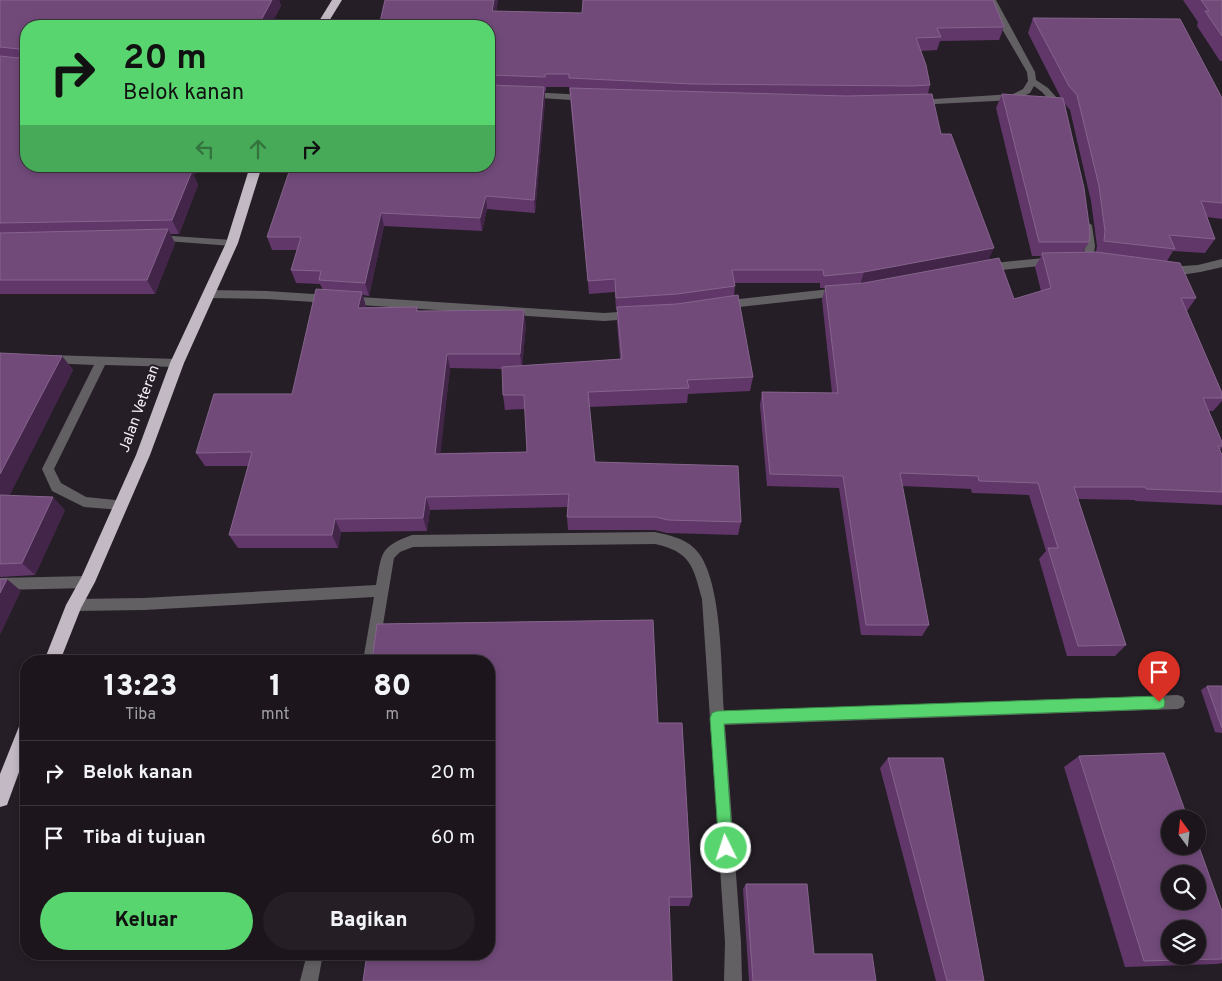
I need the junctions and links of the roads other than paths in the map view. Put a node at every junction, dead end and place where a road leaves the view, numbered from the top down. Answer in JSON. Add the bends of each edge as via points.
{"nodes":[{"id":1,"x":336,"y":0,"type":"edge"},
{"id":2,"x":992,"y":0,"type":"edge"},
{"id":3,"x":324,"y":20,"type":"edge"},
{"id":4,"x":1032,"y":81,"type":"junction"},
{"id":5,"x":518,"y":95,"type":"edge"},
{"id":6,"x":596,"y":99,"type":"edge"},
{"id":7,"x":906,"y":103,"type":"edge"},
{"id":8,"x":1065,"y":119,"type":"edge"},
{"id":9,"x":254,"y":172,"type":"edge"},
{"id":10,"x":1086,"y":219,"type":"edge"},
{"id":11,"x":150,"y":239,"type":"edge"},
{"id":12,"x":232,"y":243,"type":"junction"},
{"id":13,"x":1222,"y":263,"type":"edge"},
{"id":14,"x":972,"y":269,"type":"edge"},
{"id":15,"x":1159,"y":270,"type":"edge"},
{"id":16,"x":851,"y":291,"type":"edge"},
{"id":17,"x":208,"y":294,"type":"junction"},
{"id":18,"x":714,"y":307,"type":"edge"},
{"id":19,"x":640,"y":315,"type":"edge"},
{"id":20,"x":37,"y":359,"type":"edge"},
{"id":21,"x":101,"y":361,"type":"junction"},
{"id":22,"x":177,"y":363,"type":"junction"},
{"id":23,"x":121,"y":505,"type":"junction"},
{"id":24,"x":87,"y":582,"type":"junction"},
{"id":25,"x":0,"y":584,"type":"edge"},
{"id":26,"x":382,"y":591,"type":"junction"},
{"id":27,"x":74,"y":605,"type":"junction"},
{"id":28,"x":54,"y":655,"type":"edge"},
{"id":29,"x":371,"y":655,"type":"edge"},
{"id":30,"x":1178,"y":702,"type":"dead end"},
{"id":31,"x":717,"y":718,"type":"junction"},
{"id":32,"x":20,"y":746,"type":"edge"},
{"id":33,"x":0,"y":798,"type":"edge"},
{"id":34,"x":313,"y":960,"type":"edge"},
{"id":35,"x":309,"y":981,"type":"edge"},
{"id":36,"x":733,"y":981,"type":"edge"}],
"edges":[{"from":1,"to":3,"type":"highway"},
{"from":2,"to":4,"type":"street"},
{"from":4,"to":7,"type":"street","via":[[1027,91],[1015,97]]},
{"from":4,"to":8,"type":"street","via":[[1063,110]]},
{"from":5,"to":6,"type":"street"},
{"from":9,"to":12,"type":"highway","name":"Jalan Veteran"},
{"from":10,"to":14,"type":"street","via":[[1090,246],[1083,260],[1038,261]]},
{"from":11,"to":12,"type":"street"},
{"from":12,"to":17,"type":"highway","name":"Jalan Veteran"},
{"from":13,"to":15,"type":"street","via":[[1187,270]]},
{"from":16,"to":18,"type":"street"},
{"from":17,"to":19,"type":"street","via":[[604,317]]},
{"from":17,"to":22,"type":"highway","name":"Jalan Veteran"},
{"from":20,"to":21,"type":"street"},
{"from":21,"to":22,"type":"street"},
{"from":21,"to":23,"type":"street","via":[[48,469],[56,487],[84,502]]},
{"from":22,"to":23,"type":"highway","name":"Jalan Veteran","via":[[144,455]]},
{"from":23,"to":24,"type":"highway","name":"Jalan Veteran"},
{"from":24,"to":25,"type":"street"},
{"from":24,"to":27,"type":"highway","name":"Jalan Veteran"},
{"from":26,"to":27,"type":"street"},
{"from":26,"to":29,"type":"street"},
{"from":26,"to":31,"type":"street","via":[[388,555],[412,540],[655,538],[675,542],[692,553],[701,569],[709,599]]},
{"from":27,"to":28,"type":"highway","name":"Jalan Veteran"},
{"from":30,"to":31,"type":"street"},
{"from":31,"to":36,"type":"street"},
{"from":32,"to":33,"type":"highway"},
{"from":34,"to":35,"type":"street"}]}
